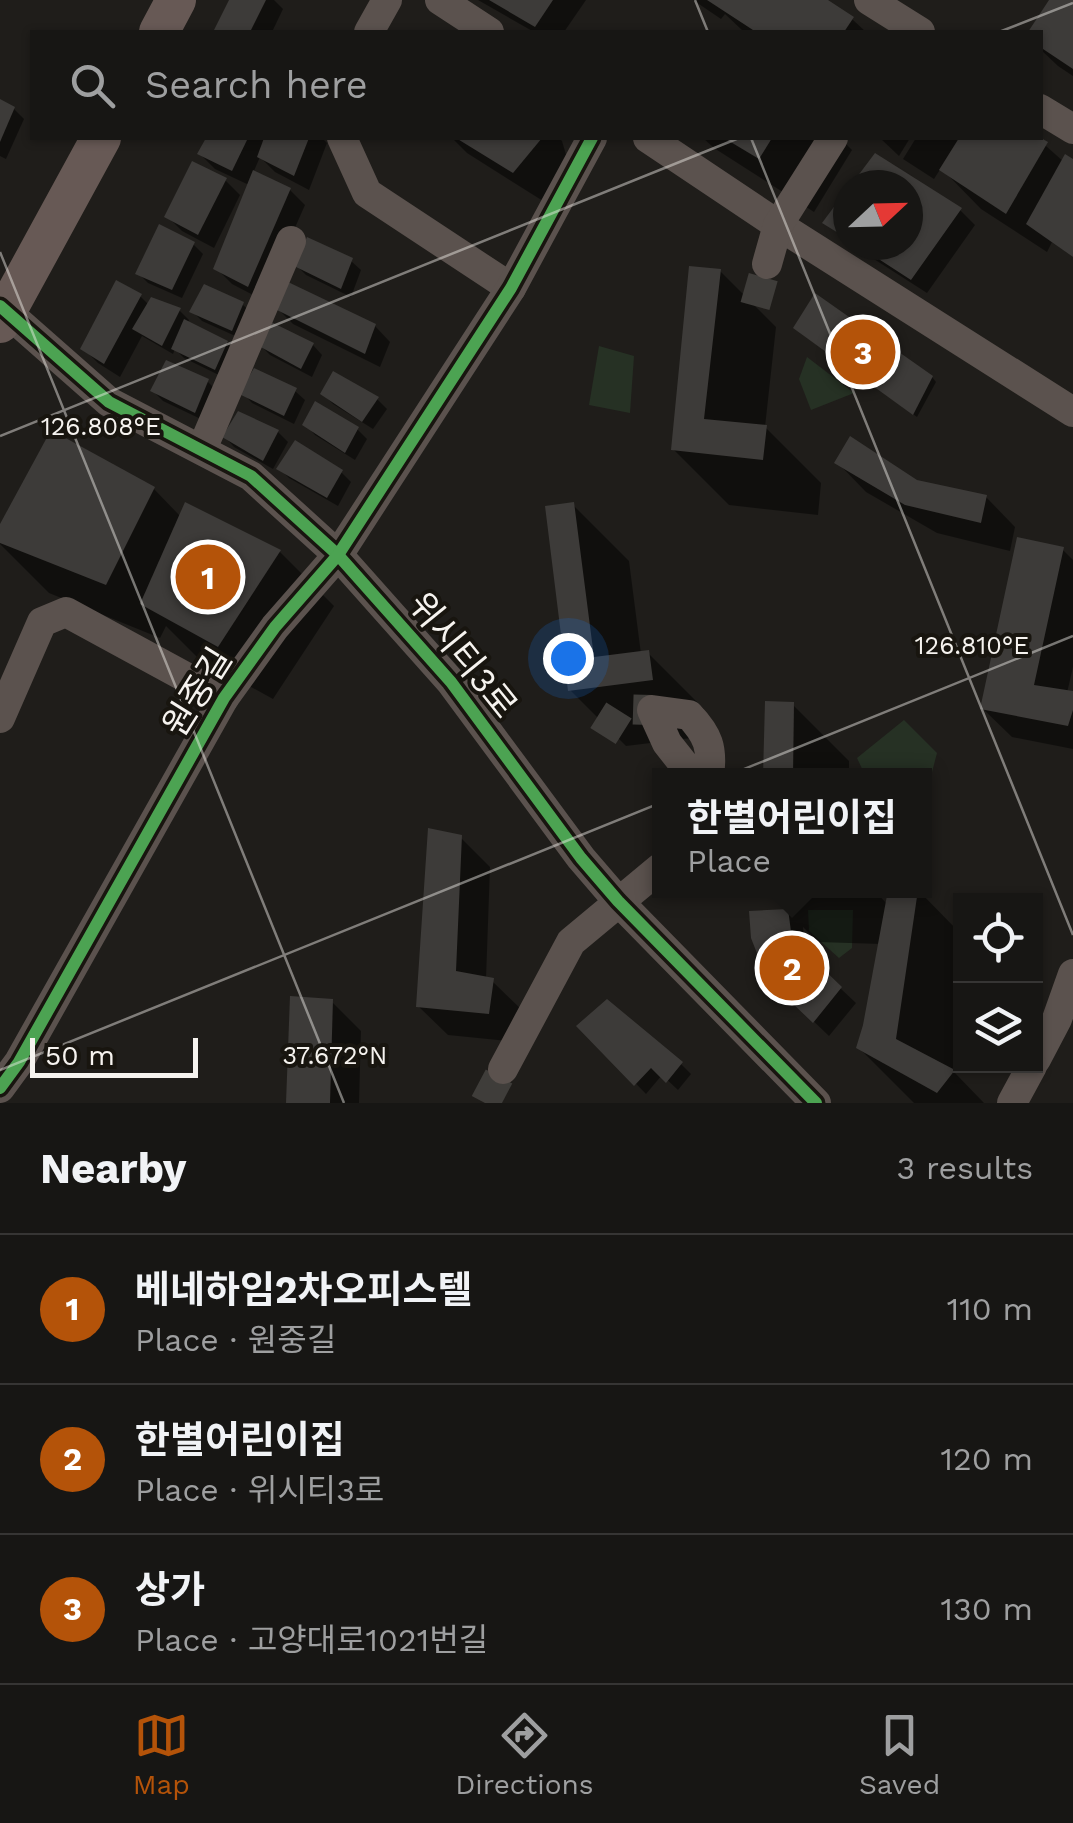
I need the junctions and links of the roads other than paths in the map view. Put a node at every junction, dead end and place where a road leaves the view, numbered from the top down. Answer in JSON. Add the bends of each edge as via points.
{"nodes":[{"id":1,"x":146,"y":0,"type":"edge"},
{"id":2,"x":176,"y":0,"type":"edge"},
{"id":3,"x":387,"y":0,"type":"edge"},
{"id":4,"x":440,"y":0,"type":"edge"},
{"id":5,"x":868,"y":0,"type":"edge"},
{"id":6,"x":908,"y":29,"type":"edge"},
{"id":7,"x":129,"y":30,"type":"edge"},
{"id":8,"x":159,"y":30,"type":"edge"},
{"id":9,"x":369,"y":30,"type":"edge"},
{"id":10,"x":486,"y":30,"type":"edge"},
{"id":11,"x":1043,"y":111,"type":"edge"},
{"id":12,"x":1073,"y":129,"type":"edge"},
{"id":13,"x":73,"y":140,"type":"edge"},
{"id":14,"x":101,"y":140,"type":"edge"},
{"id":15,"x":343,"y":140,"type":"edge"},
{"id":16,"x":591,"y":140,"type":"edge"},
{"id":17,"x":651,"y":140,"type":"edge"},
{"id":18,"x":832,"y":140,"type":"edge"},
{"id":19,"x":778,"y":225,"type":"junction"},
{"id":20,"x":291,"y":241,"type":"dead end"},
{"id":21,"x":767,"y":264,"type":"tunnel mouth"},
{"id":22,"x":511,"y":288,"type":"junction"},
{"id":23,"x":2,"y":305,"type":"edge"},
{"id":24,"x":1073,"y":412,"type":"edge"},
{"id":25,"x":202,"y":449,"type":"junction"},
{"id":26,"x":338,"y":555,"type":"junction"},
{"id":27,"x":224,"y":698,"type":"junction"},
{"id":28,"x":0,"y":718,"type":"edge"},
{"id":29,"x":687,"y":768,"type":"edge"},
{"id":30,"x":710,"y":768,"type":"edge"},
{"id":31,"x":652,"y":874,"type":"edge"},
{"id":32,"x":618,"y":900,"type":"junction"},
{"id":33,"x":1073,"y":974,"type":"edge"},
{"id":34,"x":1043,"y":1045,"type":"edge"},
{"id":35,"x":10,"y":1056,"type":"edge"},
{"id":36,"x":503,"y":1069,"type":"tunnel mouth"},
{"id":37,"x":1028,"y":1073,"type":"edge"},
{"id":38,"x":0,"y":1088,"type":"edge"},
{"id":39,"x":816,"y":1103,"type":"edge"},
{"id":40,"x":1012,"y":1103,"type":"edge"}],
"edges":[{"from":1,"to":7,"type":"main road"},
{"from":2,"to":8,"type":"main road"},
{"from":3,"to":9,"type":"street"},
{"from":4,"to":10,"type":"street"},
{"from":5,"to":6,"type":"street"},
{"from":11,"to":12,"type":"street"},
{"from":13,"to":23,"type":"main road"},
{"from":14,"to":23,"type":"main road"},
{"from":15,"to":22,"type":"street","via":[[367,194]]},
{"from":16,"to":22,"type":"street","name":"원중길"},
{"from":17,"to":19,"type":"street"},
{"from":18,"to":19,"type":"street"},
{"from":19,"to":21,"type":"street"},
{"from":19,"to":24,"type":"street"},
{"from":20,"to":25,"type":"street"},
{"from":22,"to":26,"type":"street","name":"원중길"},
{"from":23,"to":25,"type":"street","name":"위시티3로","via":[[109,402]]},
{"from":25,"to":26,"type":"street","name":"위시티3로","via":[[250,476]]},
{"from":26,"to":27,"type":"street","name":"원중길"},
{"from":26,"to":32,"type":"street","name":"위시티3로","via":[[451,682]]},
{"from":27,"to":28,"type":"street","via":[[66,612],[42,622]]},
{"from":27,"to":35,"type":"street","name":"원중길"},
{"from":29,"to":30,"type":"street","via":[[652,710],[689,715],[706,734]]},
{"from":31,"to":32,"type":"street"},
{"from":32,"to":36,"type":"street","via":[[571,942]]},
{"from":32,"to":39,"type":"street","name":"위시티3로"},
{"from":33,"to":34,"type":"street"},
{"from":35,"to":38,"type":"street","name":"원중길"},
{"from":37,"to":40,"type":"street"}]}
